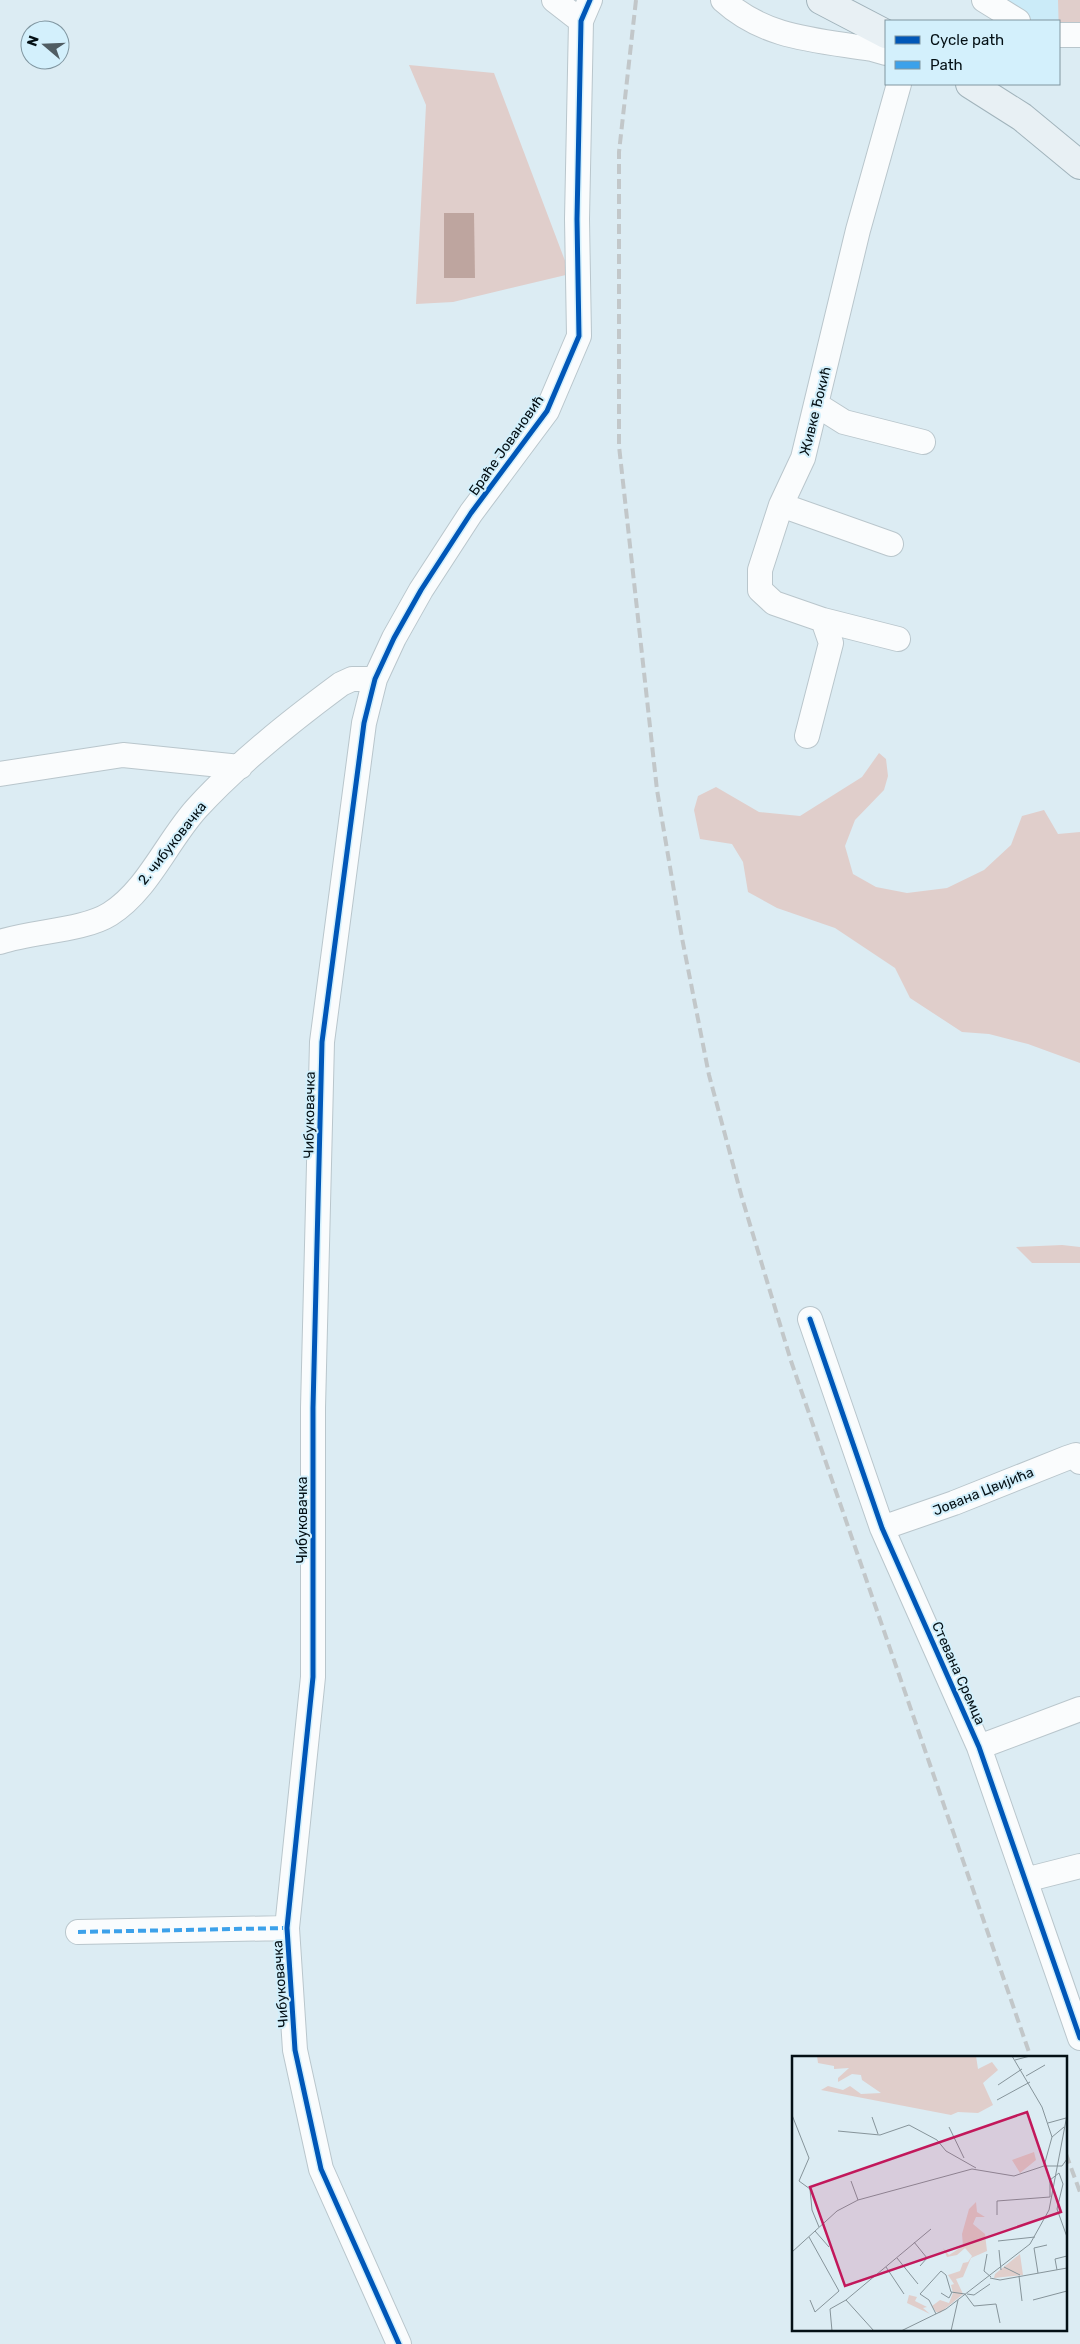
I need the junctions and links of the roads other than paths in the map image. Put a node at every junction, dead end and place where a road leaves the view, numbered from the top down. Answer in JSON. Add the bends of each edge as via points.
{"nodes":[{"id":1,"x":554,"y":0,"type":"edge"},
{"id":2,"x":723,"y":0,"type":"edge"},
{"id":3,"x":821,"y":0,"type":"edge"},
{"id":4,"x":984,"y":0,"type":"edge"},
{"id":5,"x":586,"y":11,"type":"edge"},
{"id":6,"x":1016,"y":20,"type":"edge"},
{"id":7,"x":885,"y":33,"type":"edge"},
{"id":8,"x":1060,"y":35,"type":"edge"},
{"id":9,"x":1080,"y":35,"type":"edge"},
{"id":10,"x":885,"y":53,"type":"edge"},
{"id":11,"x":900,"y":85,"type":"edge"},
{"id":12,"x":972,"y":85,"type":"edge"},
{"id":13,"x":1080,"y":165,"type":"edge"},
{"id":14,"x":817,"y":405,"type":"junction"},
{"id":15,"x":923,"y":442,"type":"dead end"},
{"id":16,"x":781,"y":505,"type":"junction"},
{"id":17,"x":890,"y":544,"type":"dead end"},
{"id":18,"x":823,"y":620,"type":"junction"},
{"id":19,"x":898,"y":638,"type":"dead end"},
{"id":20,"x":375,"y":679,"type":"junction"},
{"id":21,"x":807,"y":736,"type":"dead end"},
{"id":22,"x":240,"y":767,"type":"junction"},
{"id":23,"x":0,"y":774,"type":"edge"},
{"id":24,"x":0,"y":942,"type":"edge"},
{"id":25,"x":810,"y":1320,"type":"dead end"},
{"id":26,"x":1073,"y":1460,"type":"edge"},
{"id":27,"x":882,"y":1528,"type":"junction"},
{"id":28,"x":1080,"y":1709,"type":"edge"},
{"id":29,"x":979,"y":1747,"type":"junction"},
{"id":30,"x":1080,"y":1866,"type":"edge"},
{"id":31,"x":1025,"y":1880,"type":"junction"},
{"id":32,"x":287,"y":1928,"type":"junction"},
{"id":33,"x":78,"y":1932,"type":"dead end"},
{"id":34,"x":1080,"y":2038,"type":"edge"},
{"id":35,"x":399,"y":2344,"type":"edge"}],
"edges":[{"from":1,"to":5,"type":"street","name":"Браће Јовановић"},
{"from":2,"to":10,"type":"street","via":[[757,25],[780,34]]},
{"from":3,"to":7,"type":"main road"},
{"from":4,"to":6,"type":"street"},
{"from":5,"to":20,"type":"street","name":"Браће Јовановић","via":[[577,219],[579,336],[547,410],[471,513],[421,590]]},
{"from":8,"to":9,"type":"street"},
{"from":11,"to":14,"type":"street","name":"Живке Ђокић","via":[[858,230]]},
{"from":12,"to":13,"type":"main road","via":[[1022,118]]},
{"from":14,"to":15,"type":"street","via":[[844,422]]},
{"from":14,"to":16,"type":"street","name":"Живке Ђокић","via":[[803,458]]},
{"from":16,"to":17,"type":"street"},
{"from":16,"to":18,"type":"street","name":"Живке Ђокић","via":[[760,570],[760,590],[774,603]]},
{"from":18,"to":19,"type":"street","name":"Живке Ђокић"},
{"from":18,"to":21,"type":"street","via":[[831,643]]},
{"from":20,"to":22,"type":"street","name":"2. чибуковачка","via":[[352,679],[341,684]]},
{"from":20,"to":32,"type":"street","name":"Чибуковачка","via":[[364,724],[322,1042],[314,1398],[313,1677]]},
{"from":22,"to":23,"type":"street","via":[[123,755]]},
{"from":22,"to":24,"type":"street","name":"2. чибуковачка","via":[[196,810],[138,887],[109,915]]},
{"from":25,"to":27,"type":"street","name":"Стевана Сремца"},
{"from":26,"to":27,"type":"street","name":"Јована Цвијића"},
{"from":27,"to":29,"type":"street","name":"Стевана Сремца"},
{"from":28,"to":29,"type":"street"},
{"from":29,"to":31,"type":"street","name":"Стевана Сремца"},
{"from":30,"to":31,"type":"street"},
{"from":31,"to":34,"type":"street","name":"Стевана Сремца"},
{"from":32,"to":33,"type":"street"},
{"from":32,"to":35,"type":"street","name":"Чибуковачка","via":[[295,2050],[321,2170]]}]}
